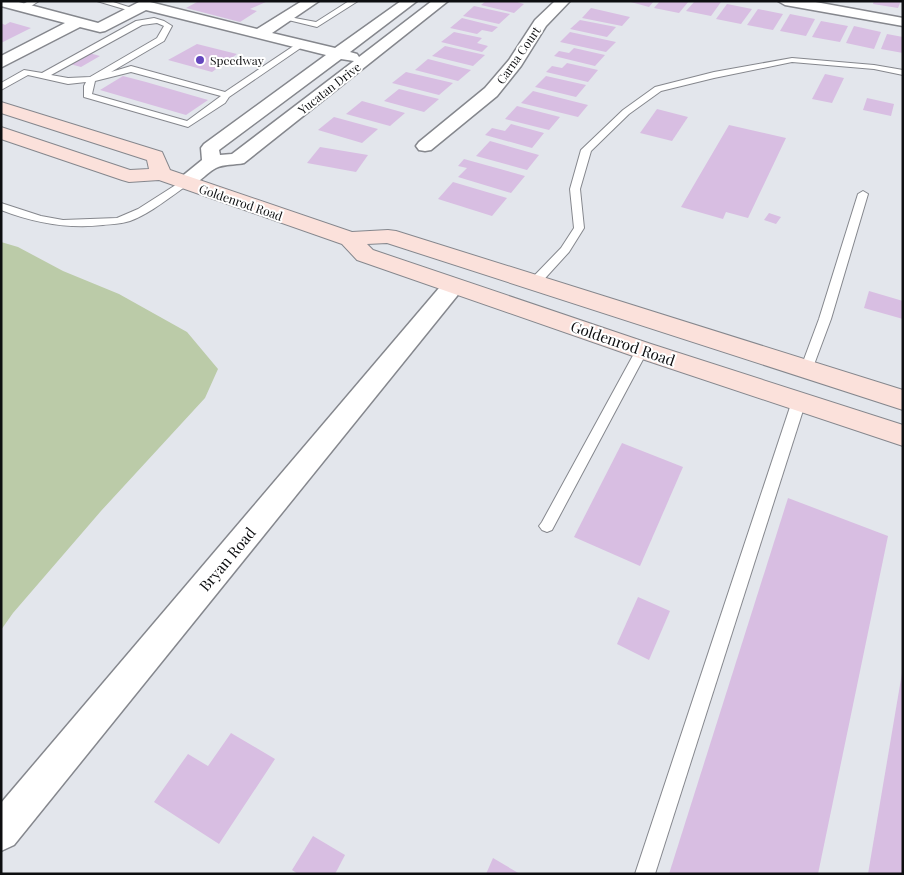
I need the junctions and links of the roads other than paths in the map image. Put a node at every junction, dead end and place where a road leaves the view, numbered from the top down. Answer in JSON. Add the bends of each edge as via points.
{"nodes":[{"id":1,"x":35,"y":1,"type":"edge"},
{"id":2,"x":101,"y":1,"type":"edge"},
{"id":3,"x":312,"y":1,"type":"edge"},
{"id":4,"x":354,"y":1,"type":"edge"},
{"id":5,"x":410,"y":1,"type":"edge"},
{"id":6,"x":440,"y":1,"type":"edge"},
{"id":7,"x":563,"y":1,"type":"edge"},
{"id":8,"x":785,"y":1,"type":"edge"},
{"id":9,"x":1,"y":2,"type":"edge"},
{"id":10,"x":142,"y":5,"type":"edge"},
{"id":11,"x":22,"y":8,"type":"junction"},
{"id":12,"x":284,"y":18,"type":"junction"},
{"id":13,"x":78,"y":22,"type":"junction"},
{"id":14,"x":903,"y":22,"type":"edge"},
{"id":15,"x":128,"y":29,"type":"junction"},
{"id":16,"x":259,"y":34,"type":"junction"},
{"id":17,"x":301,"y":44,"type":"junction"},
{"id":18,"x":94,"y":54,"type":"dead end"},
{"id":19,"x":339,"y":54,"type":"junction"},
{"id":20,"x":364,"y":60,"type":"junction"},
{"id":21,"x":2,"y":62,"type":"edge"},
{"id":22,"x":74,"y":65,"type":"dead end"},
{"id":23,"x":903,"y":73,"type":"edge"},
{"id":24,"x":156,"y":76,"type":"junction"},
{"id":25,"x":47,"y":77,"type":"junction"},
{"id":26,"x":92,"y":79,"type":"junction"},
{"id":27,"x":146,"y":82,"type":"dead end"},
{"id":28,"x":178,"y":82,"type":"junction"},
{"id":29,"x":1,"y":87,"type":"edge"},
{"id":30,"x":168,"y":88,"type":"dead end"},
{"id":31,"x":203,"y":88,"type":"junction"},
{"id":32,"x":226,"y":95,"type":"junction"},
{"id":33,"x":122,"y":96,"type":"dead end"},
{"id":34,"x":192,"y":96,"type":"dead end"},
{"id":35,"x":112,"y":102,"type":"junction"},
{"id":36,"x":144,"y":103,"type":"dead end"},
{"id":37,"x":1,"y":107,"type":"edge"},
{"id":38,"x":134,"y":109,"type":"junction"},
{"id":39,"x":170,"y":110,"type":"dead end"},
{"id":40,"x":161,"y":116,"type":"junction"},
{"id":41,"x":1,"y":133,"type":"edge"},
{"id":42,"x":425,"y":146,"type":"dead end"},
{"id":43,"x":212,"y":162,"type":"junction"},
{"id":44,"x":161,"y":174,"type":"junction"},
{"id":45,"x":185,"y":182,"type":"junction"},
{"id":46,"x":863,"y":194,"type":"dead end"},
{"id":47,"x":1,"y":206,"type":"edge"},
{"id":48,"x":350,"y":239,"type":"junction"},
{"id":49,"x":390,"y":264,"type":"junction"},
{"id":50,"x":534,"y":283,"type":"junction"},
{"id":51,"x":453,"y":286,"type":"junction"},
{"id":52,"x":642,"y":350,"type":"junction"},
{"id":53,"x":806,"y":370,"type":"junction"},
{"id":54,"x":903,"y":400,"type":"edge"},
{"id":55,"x":799,"y":401,"type":"junction"},
{"id":56,"x":903,"y":436,"type":"edge"},
{"id":57,"x":548,"y":526,"type":"dead end"},
{"id":58,"x":1,"y":832,"type":"edge"},
{"id":59,"x":645,"y":874,"type":"edge"}],
"edges":[{"from":1,"to":11,"type":"lane"},
{"from":2,"to":10,"type":"lane"},
{"from":3,"to":12,"type":"street"},
{"from":4,"to":12,"type":"lane","via":[[317,25]]},
{"from":5,"to":19,"type":"street","name":"Yucatan Drive"},
{"from":6,"to":20,"type":"street","name":"Yucatan Drive"},
{"from":7,"to":42,"type":"street","name":"Carna Court","via":[[540,23],[515,63],[491,92]]},
{"from":8,"to":14,"type":"street"},
{"from":9,"to":11,"type":"street"},
{"from":10,"to":13,"type":"street","via":[[100,28]]},
{"from":10,"to":16,"type":"street"},
{"from":11,"to":13,"type":"street"},
{"from":12,"to":16,"type":"street"},
{"from":13,"to":21,"type":"street"},
{"from":15,"to":18,"type":"lane","via":[[124,37]]},
{"from":15,"to":25,"type":"lane"},
{"from":15,"to":26,"type":"lane","via":[[153,20],[168,26],[162,40]]},
{"from":16,"to":17,"type":"street"},
{"from":17,"to":19,"type":"street"},
{"from":17,"to":32,"type":"lane"},
{"from":19,"to":20,"type":"street"},
{"from":19,"to":43,"type":"street","name":"Yucatan Drive","via":[[210,148]]},
{"from":20,"to":43,"type":"street","name":"Yucatan Drive","via":[[237,159]]},
{"from":22,"to":25,"type":"lane"},
{"from":23,"to":50,"type":"lane","via":[[874,67],[792,60],[658,89],[626,112],[586,150],[575,189],[578,228],[565,250]]},
{"from":24,"to":26,"type":"lane","via":[[131,69]]},
{"from":24,"to":27,"type":"lane"},
{"from":24,"to":28,"type":"lane"},
{"from":25,"to":26,"type":"lane","via":[[68,81]]},
{"from":25,"to":29,"type":"lane","via":[[27,72]]},
{"from":26,"to":35,"type":"lane","via":[[87,94]]},
{"from":28,"to":30,"type":"lane"},
{"from":28,"to":31,"type":"lane"},
{"from":31,"to":32,"type":"lane"},
{"from":31,"to":34,"type":"lane"},
{"from":32,"to":40,"type":"lane","via":[[188,124]]},
{"from":33,"to":35,"type":"lane"},
{"from":35,"to":38,"type":"lane"},
{"from":36,"to":38,"type":"lane"},
{"from":37,"to":44,"type":"main road","via":[[155,156]]},
{"from":38,"to":40,"type":"lane"},
{"from":39,"to":40,"type":"lane"},
{"from":41,"to":44,"type":"main road","name":"Goldenrod Road","via":[[129,176]]},
{"from":43,"to":45,"type":"street","name":"Yucatan Drive"},
{"from":44,"to":45,"type":"main road","name":"Goldenrod Road"},
{"from":45,"to":47,"type":"lane","via":[[124,220],[60,224],[34,219]]},
{"from":45,"to":48,"type":"main road","name":"Goldenrod Road"},
{"from":46,"to":53,"type":"lane"},
{"from":48,"to":49,"type":"main road","name":"Goldenrod Road","via":[[365,255]]},
{"from":48,"to":50,"type":"main road","name":"Goldenrod Road","via":[[388,236]]},
{"from":49,"to":50,"type":"main road","via":[[426,260],[505,287],[526,288]]},
{"from":49,"to":51,"type":"main road","name":"Goldenrod Road"},
{"from":50,"to":53,"type":"main road","name":"Goldenrod Road"},
{"from":51,"to":52,"type":"main road","name":"Goldenrod Road"},
{"from":51,"to":58,"type":"street","name":"Bryan Road"},
{"from":52,"to":55,"type":"main road","name":"Goldenrod Road"},
{"from":52,"to":57,"type":"lane"},
{"from":53,"to":54,"type":"main road","name":"Goldenrod Road"},
{"from":55,"to":56,"type":"main road","name":"Goldenrod Road"},
{"from":55,"to":59,"type":"lane"}]}
